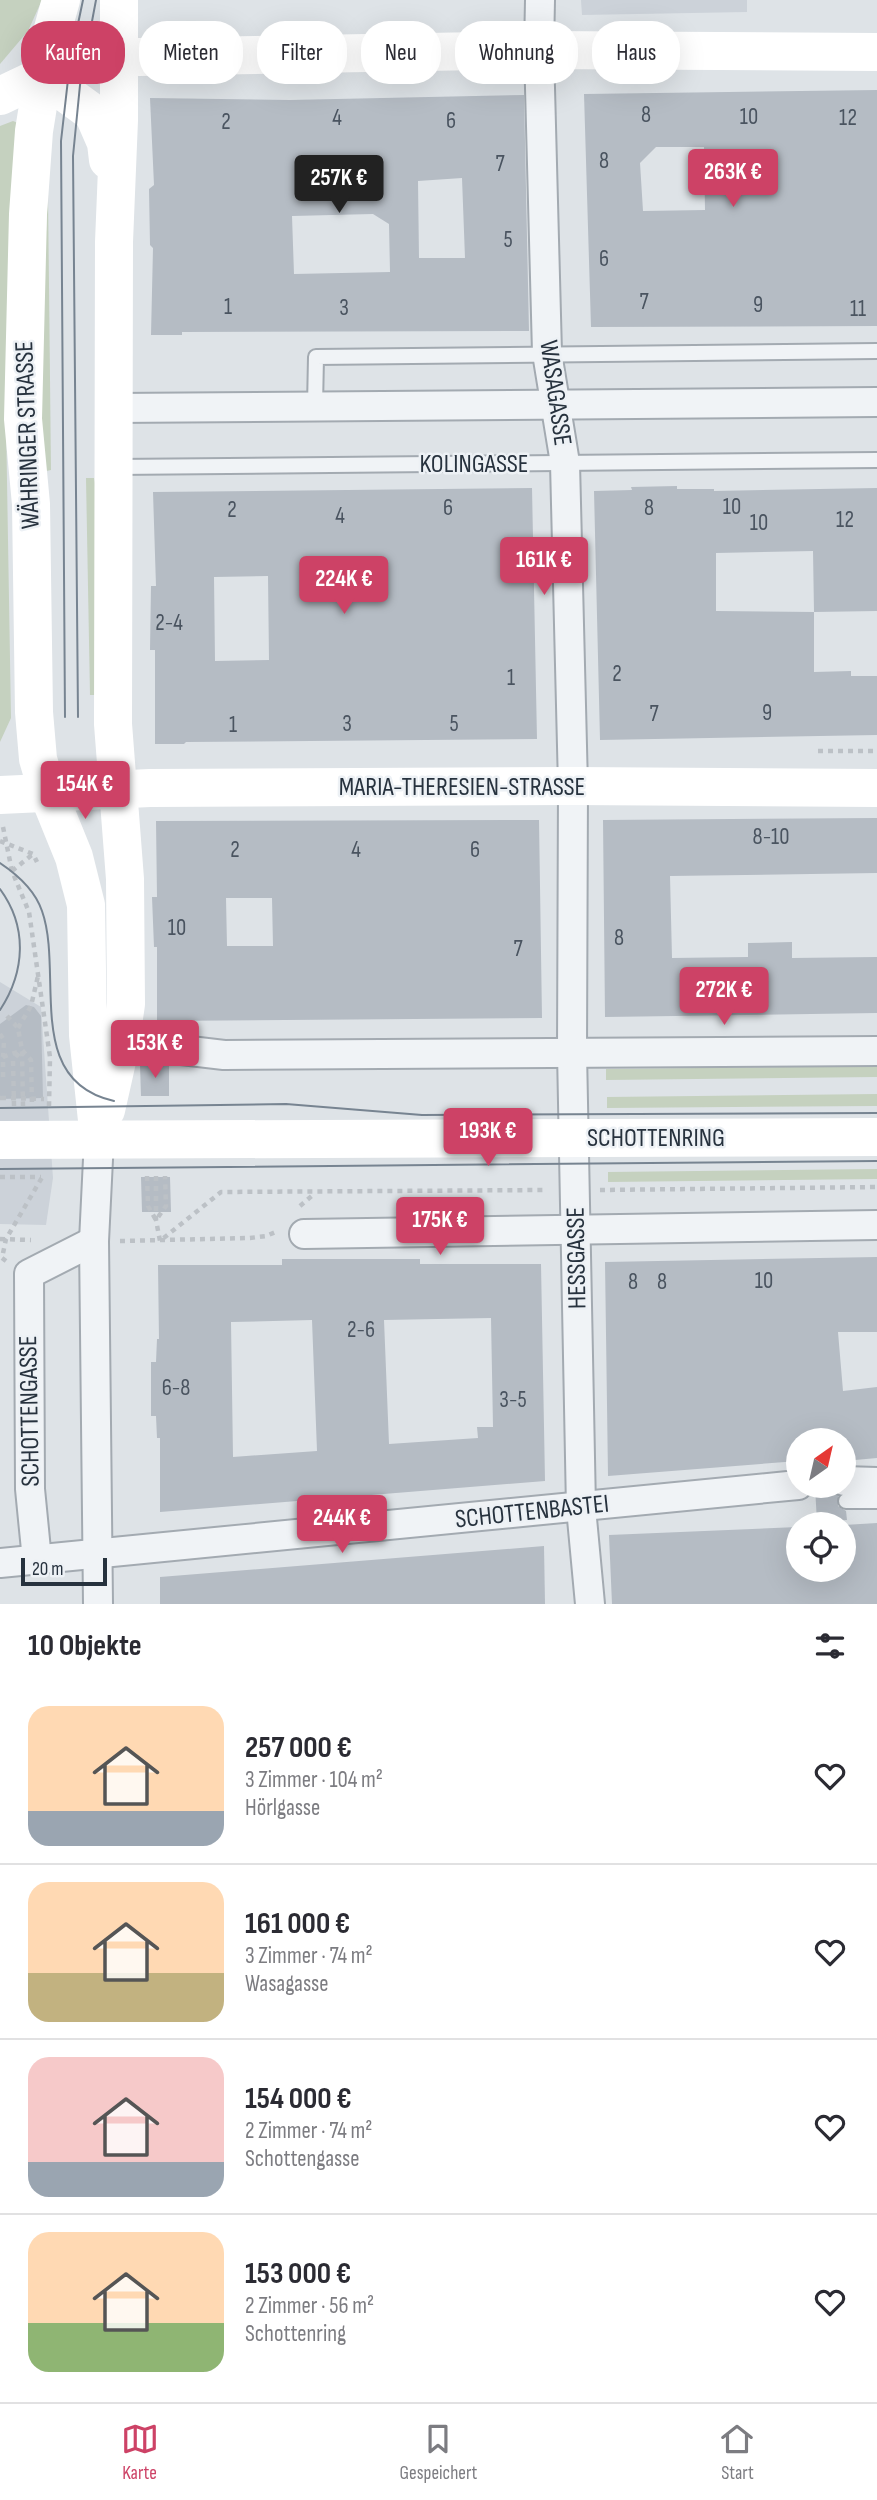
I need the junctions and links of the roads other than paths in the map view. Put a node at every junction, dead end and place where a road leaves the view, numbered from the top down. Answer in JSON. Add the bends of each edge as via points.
{"nodes":[{"id":1,"x":61,"y":0,"type":"edge"},
{"id":2,"x":119,"y":0,"type":"edge"},
{"id":3,"x":540,"y":0,"type":"edge"},
{"id":4,"x":56,"y":21,"type":"edge"},
{"id":5,"x":119,"y":21,"type":"edge"},
{"id":6,"x":540,"y":21,"type":"edge"},
{"id":7,"x":578,"y":50,"type":"edge"},
{"id":8,"x":455,"y":52,"type":"edge"},
{"id":9,"x":877,"y":52,"type":"edge"},
{"id":10,"x":125,"y":58,"type":"edge"},
{"id":11,"x":25,"y":84,"type":"edge"},
{"id":12,"x":41,"y":84,"type":"edge"},
{"id":13,"x":53,"y":84,"type":"edge"},
{"id":14,"x":118,"y":84,"type":"edge"},
{"id":15,"x":540,"y":84,"type":"edge"},
{"id":16,"x":0,"y":96,"type":"edge"},
{"id":17,"x":114,"y":243,"type":"junction"},
{"id":18,"x":877,"y":351,"type":"edge"},
{"id":19,"x":547,"y":354,"type":"junction"},
{"id":20,"x":877,"y":402,"type":"edge"},
{"id":21,"x":556,"y":404,"type":"junction"},
{"id":22,"x":315,"y":406,"type":"junction"},
{"id":23,"x":114,"y":408,"type":"junction"},
{"id":24,"x":877,"y":460,"type":"edge"},
{"id":25,"x":565,"y":463,"type":"junction"},
{"id":26,"x":114,"y":467,"type":"junction"},
{"id":27,"x":573,"y":786,"type":"junction"},
{"id":28,"x":877,"y":788,"type":"edge"},
{"id":29,"x":120,"y":789,"type":"junction"},
{"id":30,"x":48,"y":793,"type":"junction"},
{"id":31,"x":0,"y":795,"type":"edge"},
{"id":32,"x":877,"y":1051,"type":"edge"},
{"id":33,"x":119,"y":1052,"type":"junction"},
{"id":34,"x":572,"y":1052,"type":"junction"},
{"id":35,"x":7,"y":1123,"type":"edge"},
{"id":36,"x":877,"y":1137,"type":"edge"},
{"id":37,"x":574,"y":1138,"type":"junction"},
{"id":38,"x":99,"y":1139,"type":"junction"},
{"id":39,"x":295,"y":1224,"type":"road end"},
{"id":40,"x":877,"y":1225,"type":"edge"},
{"id":41,"x":576,"y":1231,"type":"junction"},
{"id":42,"x":94,"y":1241,"type":"junction"},
{"id":43,"x":877,"y":1482,"type":"edge"},
{"id":44,"x":786,"y":1486,"type":"edge"},
{"id":45,"x":856,"y":1488,"type":"edge"},
{"id":46,"x":856,"y":1494,"type":"edge"},
{"id":47,"x":877,"y":1500,"type":"edge"},
{"id":48,"x":581,"y":1508,"type":"junction"},
{"id":49,"x":98,"y":1555,"type":"junction"},
{"id":50,"x":37,"y":1560,"type":"junction"},
{"id":51,"x":0,"y":1563,"type":"edge"},
{"id":52,"x":98,"y":1604,"type":"edge"},
{"id":53,"x":590,"y":1604,"type":"edge"}],
"edges":[{"from":1,"to":4,"type":"main road","name":"WÄHRINGER STRASSE"},
{"from":2,"to":5,"type":"main road"},
{"from":3,"to":6,"type":"street","name":"WASAGASSE"},
{"from":7,"to":9,"type":"main road"},
{"from":8,"to":10,"type":"main road"},
{"from":11,"to":16,"type":"main road"},
{"from":12,"to":30,"type":"main road","name":"WÄHRINGER STRASSE","via":[[28,214],[23,419],[31,504],[34,712],[38,759]]},
{"from":13,"to":17,"type":"main road","via":[[93,113],[106,143]]},
{"from":14,"to":17,"type":"main road"},
{"from":15,"to":19,"type":"street","name":"WASAGASSE"},
{"from":17,"to":23,"type":"main road"},
{"from":18,"to":19,"type":"lane"},
{"from":19,"to":21,"type":"street","name":"WASAGASSE"},
{"from":19,"to":22,"type":"lane","via":[[316,357]]},
{"from":20,"to":21,"type":"street"},
{"from":21,"to":22,"type":"street"},
{"from":21,"to":25,"type":"street","name":"WASAGASSE"},
{"from":22,"to":23,"type":"street"},
{"from":23,"to":26,"type":"main road"},
{"from":24,"to":25,"type":"lane","name":"KOLINGASSE"},
{"from":25,"to":26,"type":"lane","name":"KOLINGASSE"},
{"from":25,"to":27,"type":"street","name":"WASAGASSE"},
{"from":26,"to":29,"type":"main road","via":[[113,724]]},
{"from":27,"to":28,"type":"main road","name":"MARIA-THERESIEN-STRASSE"},
{"from":27,"to":29,"type":"main road","name":"MARIA-THERESIEN-STRASSE"},
{"from":27,"to":34,"type":"street","name":"HESSGASSE"},
{"from":29,"to":30,"type":"main road","name":"MARIA-THERESIEN-STRASSE"},
{"from":29,"to":33,"type":"main road","via":[[126,1004]]},
{"from":30,"to":31,"type":"main road","name":"MARIA-THERESIEN-STRASSE"},
{"from":30,"to":38,"type":"main road","via":[[74,857],[86,905],[88,1035]]},
{"from":32,"to":34,"type":"street"},
{"from":33,"to":34,"type":"street","via":[[148,1046],[224,1055]]},
{"from":33,"to":38,"type":"main road"},
{"from":34,"to":37,"type":"street","name":"HESSGASSE"},
{"from":35,"to":38,"type":"main road","name":"SCHOTTENRING"},
{"from":36,"to":37,"type":"main road","name":"SCHOTTENRING"},
{"from":37,"to":38,"type":"main road","name":"SCHOTTENRING"},
{"from":37,"to":41,"type":"street","name":"HESSGASSE"},
{"from":38,"to":42,"type":"street"},
{"from":39,"to":41,"type":"street"},
{"from":40,"to":41,"type":"street"},
{"from":41,"to":48,"type":"street","name":"HESSGASSE"},
{"from":42,"to":49,"type":"street"},
{"from":42,"to":50,"type":"street","name":"SCHOTTENGASSE","via":[[29,1274],[30,1489]]},
{"from":43,"to":45,"type":"street"},
{"from":44,"to":48,"type":"street","name":"SCHOTTENBASTEI"},
{"from":46,"to":47,"type":"lane"},
{"from":48,"to":49,"type":"street","name":"SCHOTTENBASTEI"},
{"from":48,"to":53,"type":"street","name":"HESSGASSE"},
{"from":49,"to":50,"type":"street"},
{"from":49,"to":52,"type":"street"},
{"from":50,"to":51,"type":"street"}]}
